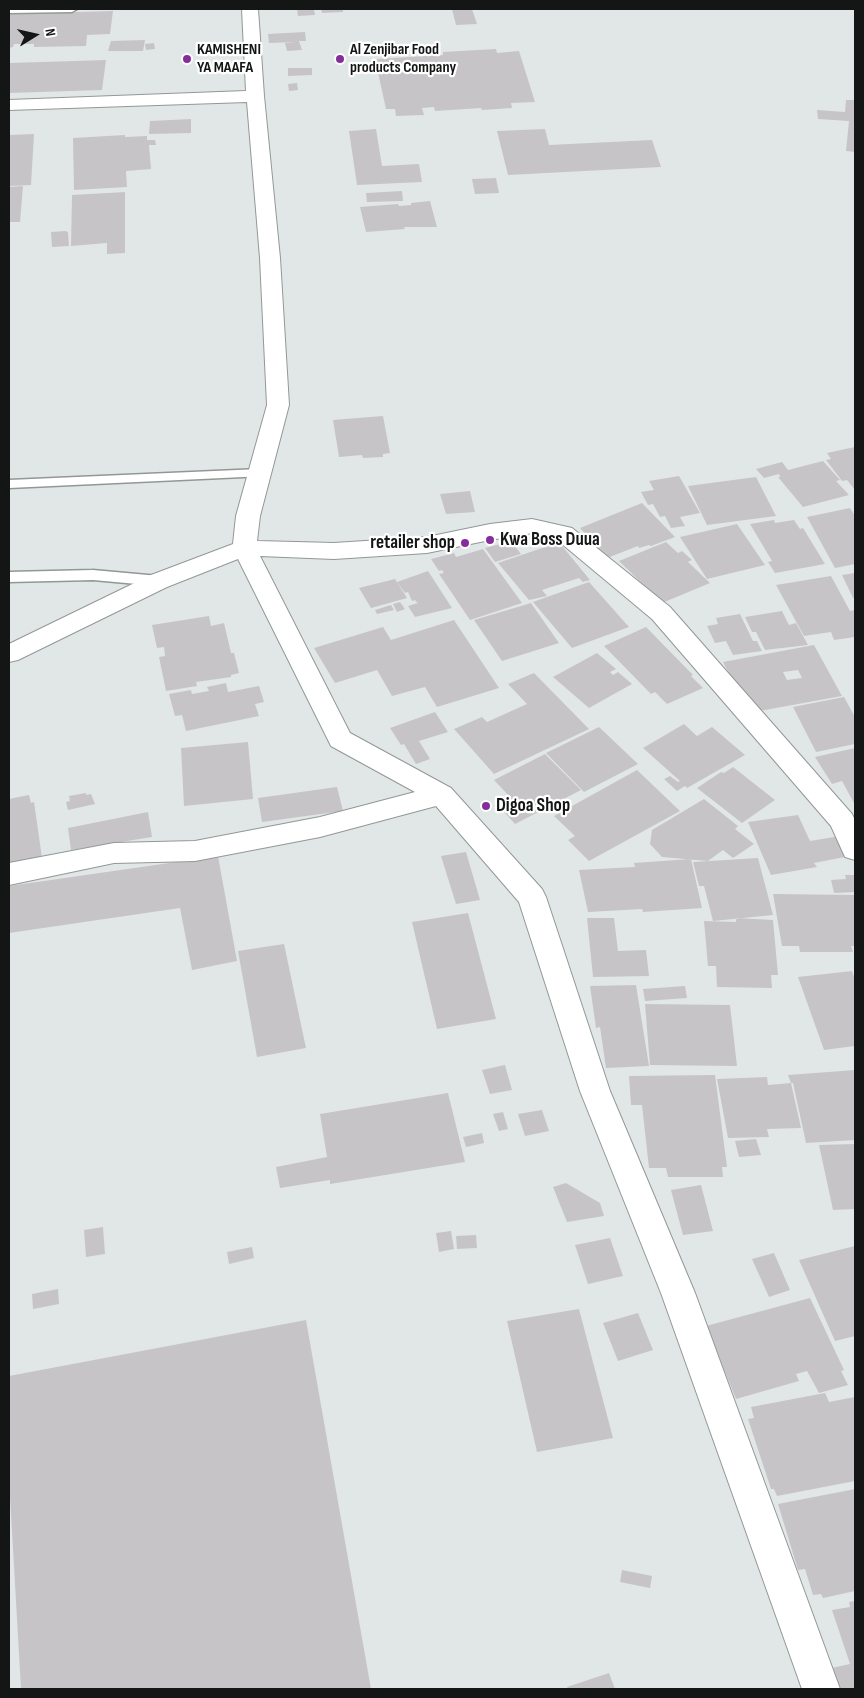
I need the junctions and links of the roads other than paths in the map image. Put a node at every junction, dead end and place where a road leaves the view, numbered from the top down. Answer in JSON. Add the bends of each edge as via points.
{"nodes":[{"id":1,"x":72,"y":9,"type":"edge"},
{"id":2,"x":250,"y":9,"type":"edge"},
{"id":3,"x":9,"y":10,"type":"edge"},
{"id":4,"x":255,"y":96,"type":"junction"},
{"id":5,"x":9,"y":105,"type":"edge"},
{"id":6,"x":260,"y":473,"type":"junction"},
{"id":7,"x":9,"y":484,"type":"edge"},
{"id":8,"x":244,"y":548,"type":"junction"},
{"id":9,"x":9,"y":577,"type":"edge"},
{"id":10,"x":159,"y":581,"type":"junction"},
{"id":11,"x":9,"y":654,"type":"edge"},
{"id":12,"x":442,"y":795,"type":"junction"},
{"id":13,"x":855,"y":850,"type":"edge"},
{"id":14,"x":9,"y":874,"type":"edge"},
{"id":15,"x":821,"y":1689,"type":"edge"}],
"edges":[{"from":1,"to":3,"type":"lane"},
{"from":2,"to":4,"type":"street"},
{"from":4,"to":5,"type":"street"},
{"from":4,"to":6,"type":"street","via":[[270,258],[278,405]]},
{"from":6,"to":7,"type":"lane"},
{"from":6,"to":8,"type":"street","via":[[248,516]]},
{"from":8,"to":10,"type":"street"},
{"from":8,"to":12,"type":"street","via":[[340,740]]},
{"from":8,"to":13,"type":"street","via":[[334,551],[427,545],[532,526],[564,533],[661,613],[842,821]]},
{"from":9,"to":10,"type":"lane","via":[[93,575]]},
{"from":10,"to":11,"type":"street"},
{"from":12,"to":14,"type":"street","via":[[320,827],[195,851],[114,853]]},
{"from":12,"to":15,"type":"street","via":[[532,896],[596,1091],[678,1292]]}]}
